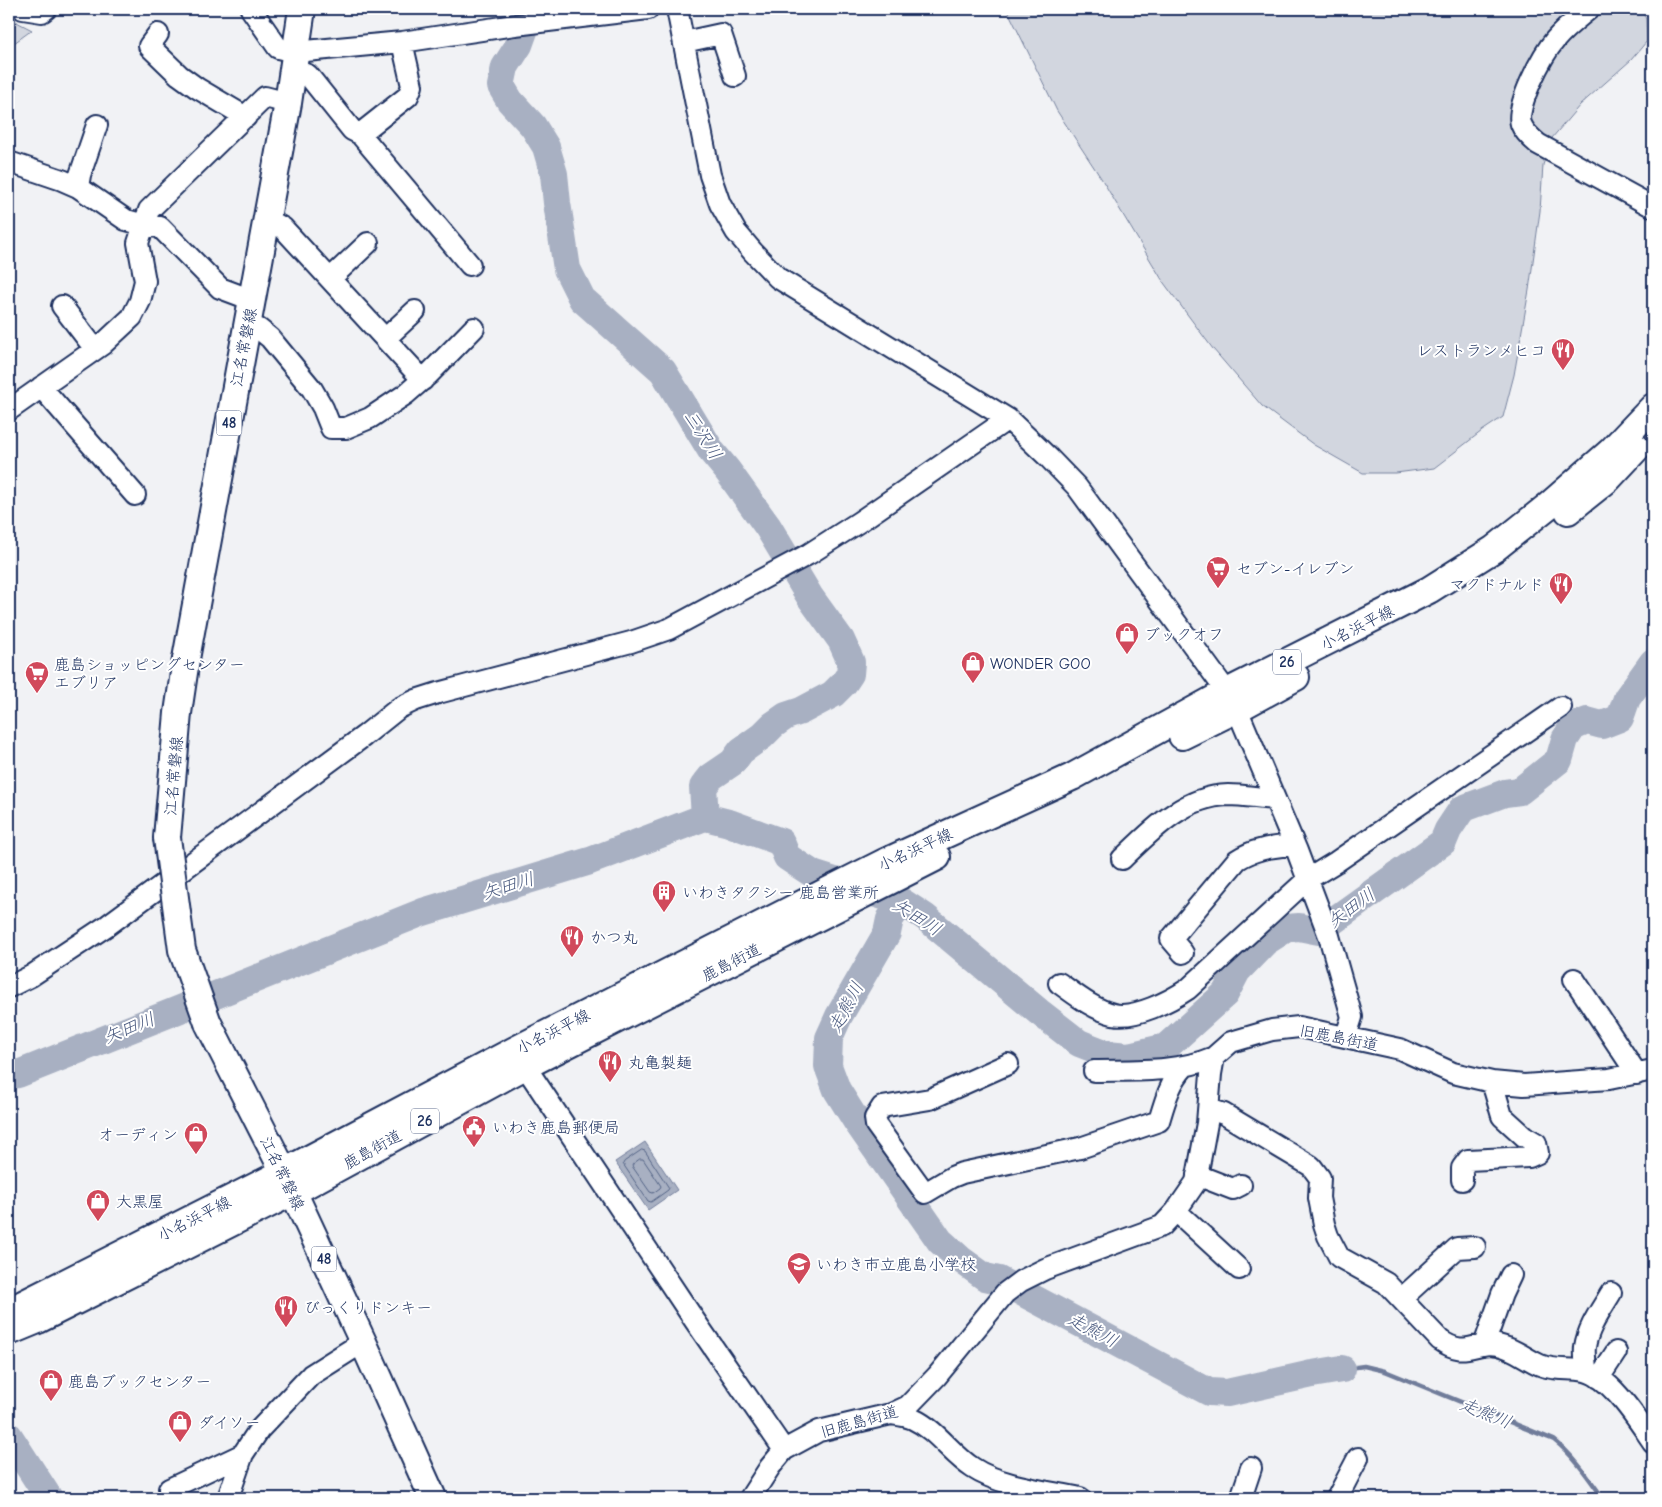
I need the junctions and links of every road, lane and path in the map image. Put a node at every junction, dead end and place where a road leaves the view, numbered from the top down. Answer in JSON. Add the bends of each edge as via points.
{"nodes":[{"id":1,"x":23,"y":9,"type":"edge"},
{"id":2,"x":46,"y":9,"type":"edge"},
{"id":3,"x":251,"y":9,"type":"edge"},
{"id":4,"x":302,"y":9,"type":"edge"},
{"id":5,"x":648,"y":9,"type":"edge"},
{"id":6,"x":677,"y":9,"type":"edge"},
{"id":7,"x":1589,"y":9,"type":"edge"},
{"id":8,"x":158,"y":34,"type":"dead end"},
{"id":9,"x":402,"y":42,"type":"junction"},
{"id":10,"x":684,"y":42,"type":"junction"},
{"id":11,"x":294,"y":60,"type":"junction"},
{"id":12,"x":735,"y":76,"type":"dead end"},
{"id":13,"x":288,"y":103,"type":"junction"},
{"id":14,"x":246,"y":117,"type":"junction"},
{"id":15,"x":97,"y":125,"type":"dead end"},
{"id":16,"x":360,"y":134,"type":"junction"},
{"id":17,"x":9,"y":162,"type":"edge"},
{"id":18,"x":78,"y":188,"type":"junction"},
{"id":19,"x":1653,"y":207,"type":"edge"},
{"id":20,"x":267,"y":219,"type":"junction"},
{"id":21,"x":144,"y":226,"type":"junction"},
{"id":22,"x":368,"y":243,"type":"dead end"},
{"id":23,"x":470,"y":265,"type":"dead end"},
{"id":24,"x":330,"y":279,"type":"junction"},
{"id":25,"x":62,"y":306,"type":"dead end"},
{"id":26,"x":415,"y":311,"type":"dead end"},
{"id":27,"x":249,"y":312,"type":"junction"},
{"id":28,"x":474,"y":328,"type":"dead end"},
{"id":29,"x":386,"y":339,"type":"junction"},
{"id":30,"x":95,"y":349,"type":"junction"},
{"id":31,"x":423,"y":380,"type":"junction"},
{"id":32,"x":41,"y":387,"type":"junction"},
{"id":33,"x":1653,"y":407,"type":"edge"},
{"id":34,"x":9,"y":410,"type":"edge"},
{"id":35,"x":1008,"y":419,"type":"junction"},
{"id":36,"x":1653,"y":432,"type":"edge"},
{"id":37,"x":135,"y":495,"type":"dead end"},
{"id":38,"x":1232,"y":700,"type":"junction"},
{"id":39,"x":1561,"y":706,"type":"dead end"},
{"id":40,"x":1274,"y":799,"type":"junction"},
{"id":41,"x":1294,"y":845,"type":"junction"},
{"id":42,"x":1122,"y":859,"type":"dead end"},
{"id":43,"x":1310,"y":884,"type":"junction"},
{"id":44,"x":836,"y":898,"type":"joint"},
{"id":45,"x":1183,"y":953,"type":"dead end"},
{"id":46,"x":1574,"y":979,"type":"dead end"},
{"id":47,"x":1060,"y":983,"type":"dead end"},
{"id":48,"x":9,"y":987,"type":"edge"},
{"id":49,"x":1346,"y":1036,"type":"junction"},
{"id":50,"x":1214,"y":1057,"type":"junction"},
{"id":51,"x":520,"y":1058,"type":"junction"},
{"id":52,"x":1008,"y":1064,"type":"dead end"},
{"id":53,"x":1184,"y":1067,"type":"junction"},
{"id":54,"x":1094,"y":1071,"type":"dead end"},
{"id":55,"x":1645,"y":1072,"type":"edge"},
{"id":56,"x":1492,"y":1082,"type":"junction"},
{"id":57,"x":1209,"y":1109,"type":"junction"},
{"id":58,"x":1198,"y":1175,"type":"junction"},
{"id":59,"x":1462,"y":1180,"type":"dead end"},
{"id":60,"x":288,"y":1182,"type":"junction"},
{"id":61,"x":1241,"y":1185,"type":"dead end"},
{"id":62,"x":1176,"y":1211,"type":"junction"},
{"id":63,"x":1475,"y":1247,"type":"dead end"},
{"id":64,"x":1239,"y":1269,"type":"dead end"},
{"id":65,"x":1511,"y":1275,"type":"dead end"},
{"id":66,"x":1611,"y":1293,"type":"dead end"},
{"id":67,"x":1401,"y":1299,"type":"junction"},
{"id":68,"x":9,"y":1311,"type":"edge"},
{"id":69,"x":9,"y":1332,"type":"edge"},
{"id":70,"x":363,"y":1342,"type":"junction"},
{"id":71,"x":1484,"y":1346,"type":"junction"},
{"id":72,"x":1616,"y":1352,"type":"dead end"},
{"id":73,"x":1592,"y":1375,"type":"junction"},
{"id":74,"x":891,"y":1414,"type":"junction"},
{"id":75,"x":1653,"y":1442,"type":"edge"},
{"id":76,"x":784,"y":1450,"type":"junction"},
{"id":77,"x":243,"y":1454,"type":"junction"},
{"id":78,"x":1358,"y":1458,"type":"dead end"},
{"id":79,"x":1251,"y":1468,"type":"dead end"},
{"id":80,"x":169,"y":1489,"type":"dead end"},
{"id":81,"x":228,"y":1498,"type":"edge"},
{"id":82,"x":433,"y":1498,"type":"edge"},
{"id":83,"x":750,"y":1498,"type":"edge"},
{"id":84,"x":1080,"y":1498,"type":"edge"},
{"id":85,"x":1241,"y":1498,"type":"edge"},
{"id":86,"x":1337,"y":1498,"type":"edge"}],
"edges":[{"from":1,"to":2,"type":"street","via":[[42,12]]},
{"from":3,"to":11,"type":"street","via":[[278,48]]},
{"from":4,"to":11,"type":"main road","name":"江名常磐線","number":"48"},
{"from":5,"to":9,"type":"street"},
{"from":6,"to":10,"type":"street"},
{"from":7,"to":19,"type":"street","via":[[1562,32],[1544,54],[1523,100],[1521,124],[1538,144]]},
{"from":8,"to":14,"type":"street","via":[[148,46],[179,75]]},
{"from":9,"to":11,"type":"street"},
{"from":9,"to":16,"type":"street","via":[[412,86],[408,96]]},
{"from":10,"to":12,"type":"street","via":[[721,34]]},
{"from":10,"to":35,"type":"street","via":[[710,175],[720,204],[736,232],[753,252],[778,278]]},
{"from":11,"to":13,"type":"main road","name":"江名常磐線","number":"48"},
{"from":11,"to":16,"type":"street","via":[[352,130]]},
{"from":13,"to":14,"type":"street","via":[[265,97]]},
{"from":13,"to":20,"type":"main road","name":"江名常磐線","number":"48"},
{"from":14,"to":21,"type":"street","via":[[149,210]]},
{"from":15,"to":18,"type":"street"},
{"from":16,"to":23,"type":"street"},
{"from":17,"to":18,"type":"street"},
{"from":18,"to":21,"type":"street","via":[[126,220]]},
{"from":20,"to":24,"type":"street","via":[[283,228]]},
{"from":20,"to":27,"type":"main road","name":"江名常磐線","number":"48"},
{"from":21,"to":27,"type":"street","via":[[160,227],[220,288]]},
{"from":21,"to":30,"type":"street","via":[[138,243],[145,281],[140,301],[132,317]]},
{"from":22,"to":24,"type":"street"},
{"from":24,"to":29,"type":"street"},
{"from":25,"to":30,"type":"street"},
{"from":26,"to":29,"type":"street"},
{"from":27,"to":31,"type":"street","via":[[259,329],[312,389],[331,428],[346,428],[370,418]]},
{"from":27,"to":60,"type":"main road","name":"江名常磐線","number":"48","bridge":true,"via":[[186,659],[167,838],[182,950],[208,1023]]},
{"from":28,"to":31,"type":"street"},
{"from":29,"to":31,"type":"street"},
{"from":30,"to":32,"type":"street"},
{"from":32,"to":34,"type":"street"},
{"from":32,"to":37,"type":"street"},
{"from":33,"to":38,"type":"main road","name":"小名浜平線","number":"26","via":[[1611,451],[1494,549],[1429,590]]},
{"from":35,"to":38,"type":"street","via":[[1077,487]]},
{"from":35,"to":48,"type":"street","via":[[809,554],[669,629],[438,693],[399,708],[108,925]]},
{"from":36,"to":38,"type":"main road","name":"小名浜平線","number":"26","via":[[1608,478],[1536,537],[1484,574]]},
{"from":38,"to":40,"type":"street"},
{"from":38,"to":44,"type":"main road","name":"小名浜平線","number":"26"},
{"from":39,"to":43,"type":"street","via":[[1336,862]]},
{"from":40,"to":41,"type":"street"},
{"from":40,"to":42,"type":"street","via":[[1228,795],[1203,798],[1168,817]]},
{"from":41,"to":43,"type":"street"},
{"from":41,"to":45,"type":"street","via":[[1264,848],[1237,860],[1171,939]]},
{"from":43,"to":47,"type":"street","via":[[1188,989],[1162,1004],[1127,1014],[1114,1014],[1096,1008]]},
{"from":43,"to":49,"type":"street","via":[[1352,1017]]},
{"from":44,"to":51,"type":"main road","name":"鹿島街道","number":"26"},
{"from":46,"to":55,"type":"street"},
{"from":49,"to":50,"type":"street","name":"旧鹿島街道","via":[[1299,1027],[1272,1030],[1231,1042]]},
{"from":49,"to":56,"type":"street","name":"旧鹿島街道","via":[[1400,1049],[1453,1073]]},
{"from":50,"to":53,"type":"street"},
{"from":50,"to":57,"type":"street","name":"旧鹿島街道"},
{"from":51,"to":60,"type":"main road","name":"小名浜平線","number":"26"},
{"from":51,"to":76,"type":"street"},
{"from":52,"to":53,"type":"street","via":[[930,1099],[882,1107],[875,1118],[876,1125],[925,1193],[952,1176],[1080,1148],[1159,1121],[1169,1090]]},
{"from":53,"to":54,"type":"street"},
{"from":55,"to":56,"type":"street","name":"旧鹿島街道","via":[[1609,1079],[1524,1085]]},
{"from":56,"to":59,"type":"street","via":[[1502,1116],[1524,1136],[1536,1142],[1538,1153],[1529,1157],[1468,1160],[1462,1168]]},
{"from":57,"to":58,"type":"street","name":"旧鹿島街道"},
{"from":57,"to":67,"type":"street","via":[[1224,1114],[1311,1166],[1320,1178],[1319,1198],[1324,1224],[1339,1257],[1386,1283]]},
{"from":58,"to":61,"type":"street","via":[[1233,1189]]},
{"from":58,"to":62,"type":"street","name":"旧鹿島街道"},
{"from":60,"to":68,"type":"main road","name":"小名浜平線","number":"26"},
{"from":60,"to":69,"type":"main road","number":"26","via":[[38,1320]]},
{"from":60,"to":70,"type":"main road","name":"江名常磐線","number":"48"},
{"from":62,"to":64,"type":"street"},
{"from":62,"to":74,"type":"street","name":"旧鹿島街道","via":[[1162,1226],[1025,1278],[1011,1288],[908,1406]]},
{"from":63,"to":67,"type":"street","via":[[1457,1248]]},
{"from":65,"to":71,"type":"street"},
{"from":66,"to":73,"type":"street","via":[[1588,1335],[1585,1349]]},
{"from":67,"to":71,"type":"street","via":[[1448,1346],[1464,1350]]},
{"from":70,"to":77,"type":"street","via":[[311,1375],[259,1430]]},
{"from":70,"to":82,"type":"main road","name":"江名常磐線","number":"48"},
{"from":71,"to":73,"type":"street","via":[[1506,1347],[1541,1366]]},
{"from":72,"to":73,"type":"street"},
{"from":73,"to":75,"type":"street","via":[[1630,1409]]},
{"from":74,"to":76,"type":"street","name":"旧鹿島街道","via":[[819,1430]]},
{"from":74,"to":84,"type":"street","via":[[912,1418],[972,1468],[990,1477]]},
{"from":76,"to":83,"type":"street","name":"旧鹿島街道"},
{"from":77,"to":80,"type":"street"},
{"from":77,"to":81,"type":"street"},
{"from":78,"to":86,"type":"street"},
{"from":79,"to":85,"type":"street"}]}
